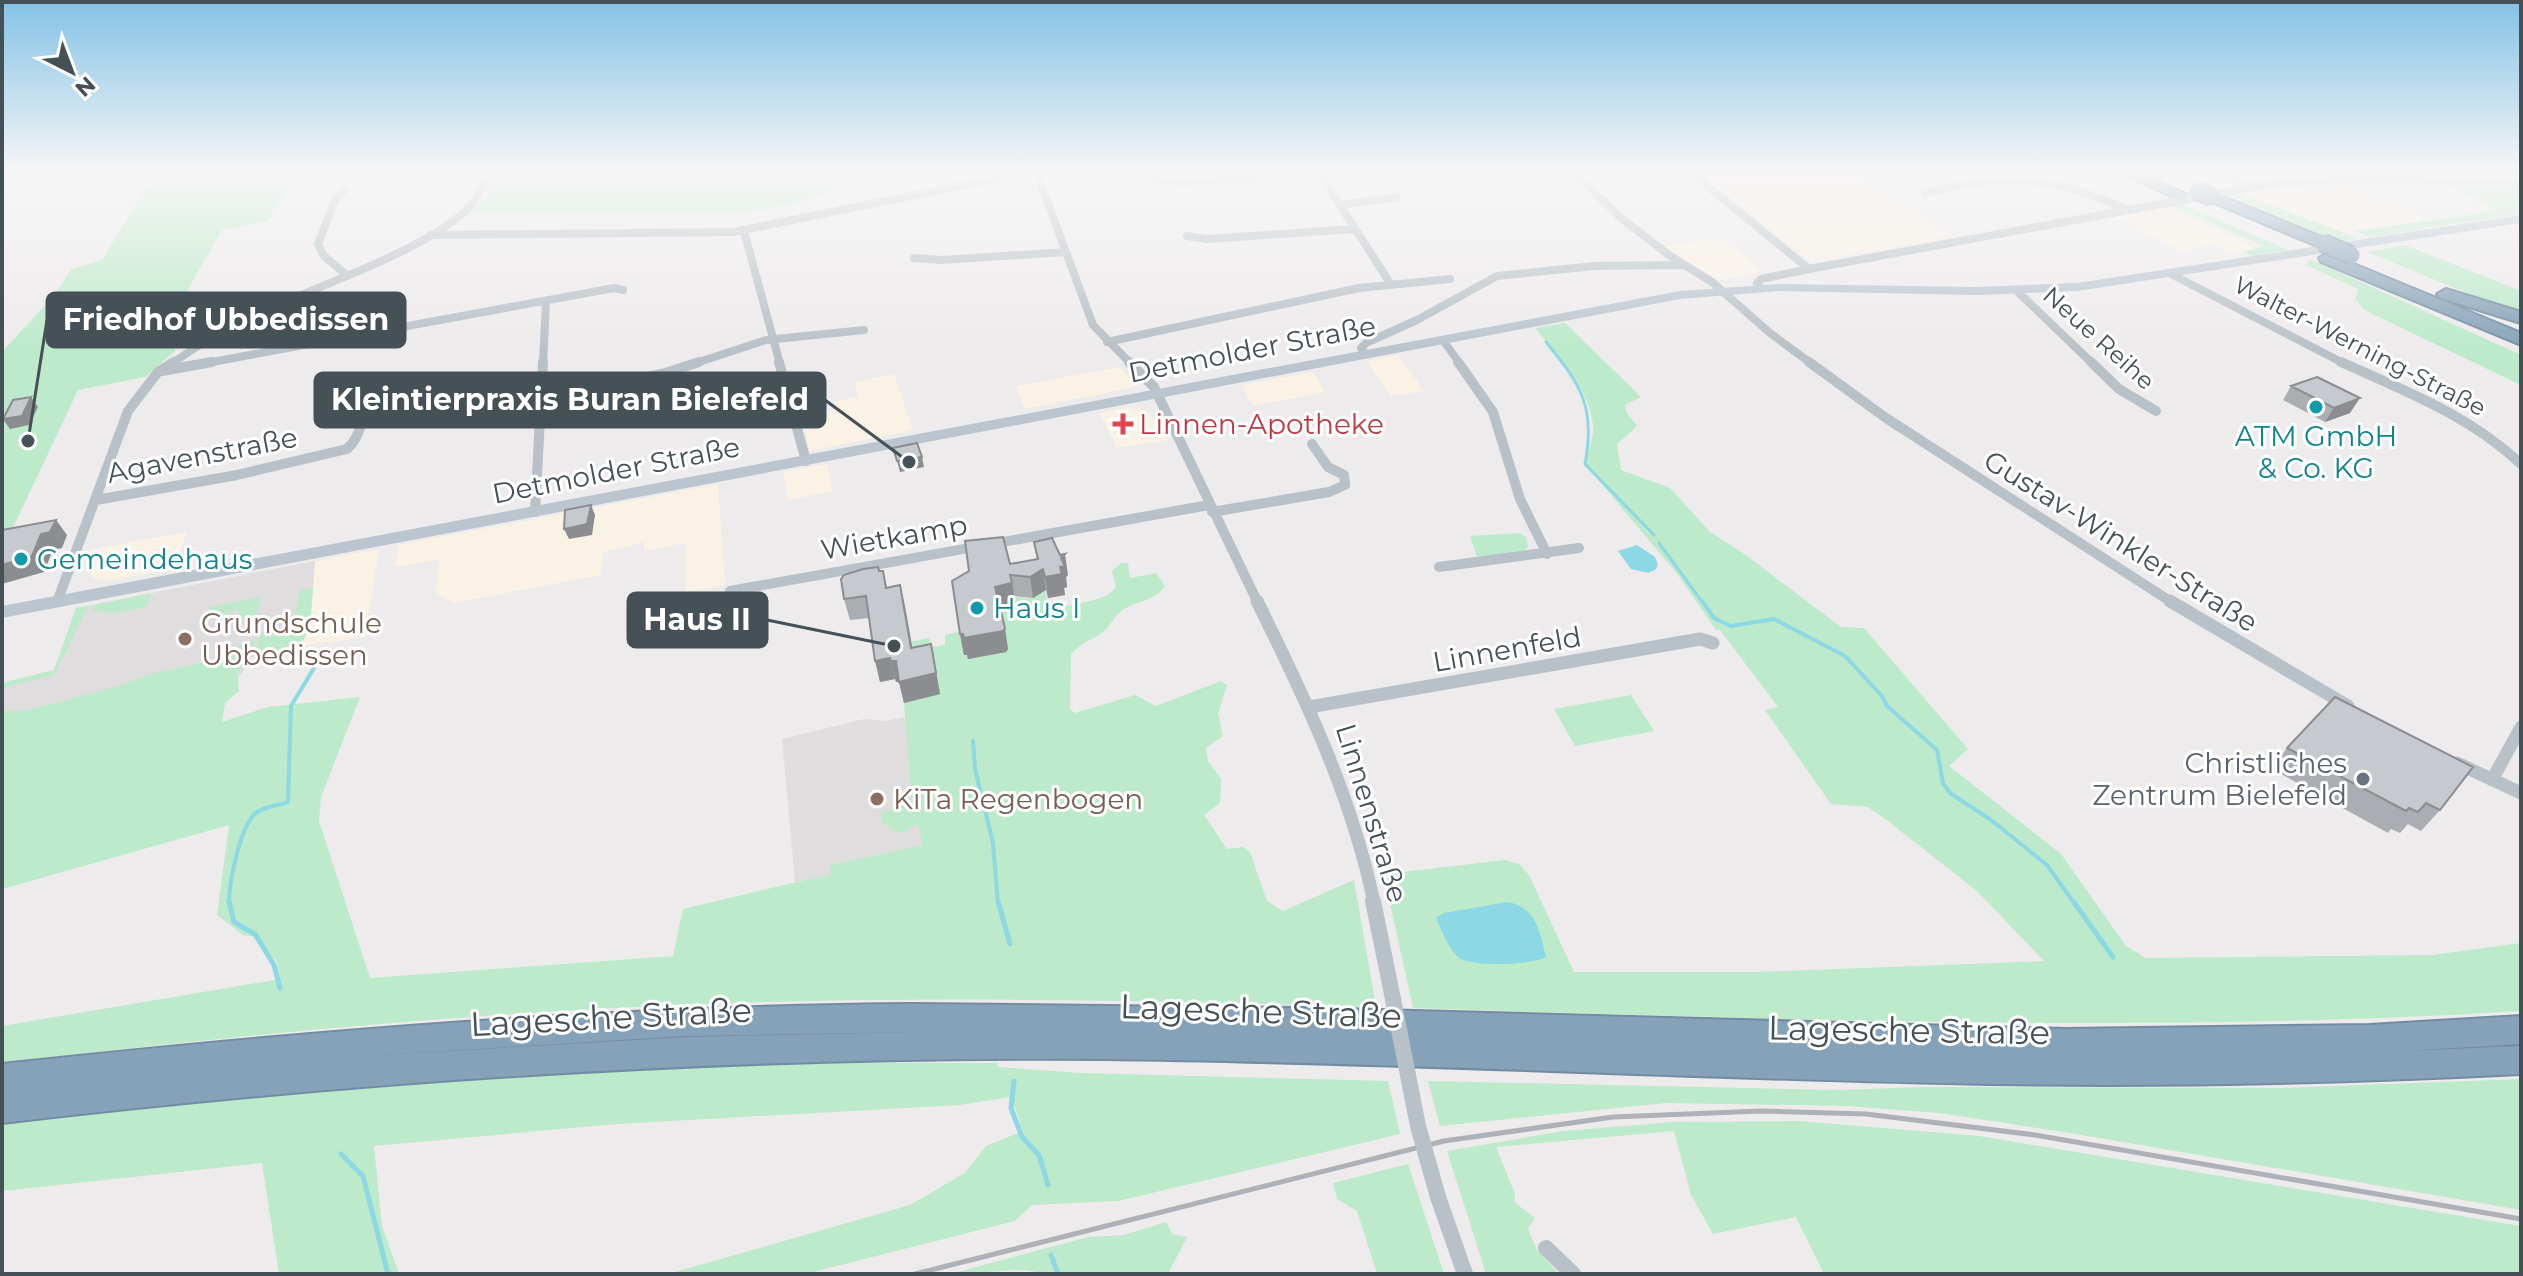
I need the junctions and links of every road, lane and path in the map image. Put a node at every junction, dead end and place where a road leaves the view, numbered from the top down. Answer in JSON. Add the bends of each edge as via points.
{"nodes":[{"id":1,"x":322,"y":231,"type":"edge"},
{"id":2,"x":437,"y":231,"type":"edge"},
{"id":3,"x":744,"y":231,"type":"joint"},
{"id":4,"x":1057,"y":231,"type":"edge"},
{"id":5,"x":1331,"y":231,"type":"edge"},
{"id":6,"x":1355,"y":231,"type":"edge"},
{"id":7,"x":1638,"y":231,"type":"edge"},
{"id":8,"x":1762,"y":231,"type":"edge"},
{"id":9,"x":2012,"y":231,"type":"edge"},
{"id":10,"x":2268,"y":231,"type":"edge"},
{"id":11,"x":2279,"y":231,"type":"edge"},
{"id":12,"x":2449,"y":231,"type":"edge"},
{"id":13,"x":430,"y":235,"type":"junction"},
{"id":14,"x":1187,"y":236,"type":"dead end"},
{"id":15,"x":2325,"y":250,"type":"junction"},
{"id":16,"x":1065,"y":252,"type":"junction"},
{"id":17,"x":914,"y":258,"type":"dead end"},
{"id":18,"x":2348,"y":260,"type":"junction"},
{"id":19,"x":1684,"y":265,"type":"junction"},
{"id":20,"x":1809,"y":269,"type":"junction"},
{"id":21,"x":345,"y":274,"type":"junction"},
{"id":22,"x":2173,"y":275,"type":"junction"},
{"id":23,"x":1450,"y":279,"type":"dead end"},
{"id":24,"x":1390,"y":283,"type":"junction"},
{"id":25,"x":1760,"y":287,"type":"junction"},
{"id":26,"x":2429,"y":288,"type":"junction"},
{"id":27,"x":623,"y":290,"type":"dead end"},
{"id":28,"x":1720,"y":290,"type":"junction"},
{"id":29,"x":2017,"y":291,"type":"junction"},
{"id":30,"x":546,"y":301,"type":"junction"},
{"id":31,"x":2521,"y":318,"type":"edge"},
{"id":32,"x":2521,"y":327,"type":"edge"},
{"id":33,"x":864,"y":330,"type":"dead end"},
{"id":34,"x":773,"y":338,"type":"junction"},
{"id":35,"x":1443,"y":340,"type":"junction"},
{"id":36,"x":2521,"y":340,"type":"edge"},
{"id":37,"x":1107,"y":342,"type":"junction"},
{"id":38,"x":2521,"y":352,"type":"edge"},
{"id":39,"x":1366,"y":354,"type":"junction"},
{"id":40,"x":158,"y":371,"type":"junction"},
{"id":41,"x":611,"y":384,"type":"dead end"},
{"id":42,"x":1157,"y":394,"type":"junction"},
{"id":43,"x":378,"y":396,"type":"dead end"},
{"id":44,"x":2156,"y":411,"type":"dead end"},
{"id":45,"x":1312,"y":444,"type":"dead end"},
{"id":46,"x":806,"y":461,"type":"junction"},
{"id":47,"x":2521,"y":464,"type":"edge"},
{"id":48,"x":96,"y":500,"type":"junction"},
{"id":49,"x":1210,"y":508,"type":"junction"},
{"id":50,"x":535,"y":512,"type":"junction"},
{"id":51,"x":1579,"y":548,"type":"dead end"},
{"id":52,"x":1547,"y":554,"type":"junction"},
{"id":53,"x":1439,"y":567,"type":"dead end"},
{"id":54,"x":730,"y":591,"type":"dead end"},
{"id":55,"x":57,"y":602,"type":"junction"},
{"id":56,"x":2,"y":612,"type":"edge"},
{"id":57,"x":1713,"y":643,"type":"dead end"},
{"id":58,"x":1309,"y":707,"type":"junction"},
{"id":59,"x":2357,"y":712,"type":"edge"},
{"id":60,"x":2521,"y":727,"type":"edge"},
{"id":61,"x":2443,"y":756,"type":"edge"},
{"id":62,"x":2492,"y":780,"type":"junction"},
{"id":63,"x":2521,"y":793,"type":"edge"},
{"id":64,"x":2521,"y":1030,"type":"edge"},
{"id":65,"x":2521,"y":1060,"type":"edge"},
{"id":66,"x":2,"y":1079,"type":"edge"},
{"id":67,"x":2,"y":1108,"type":"edge"},
{"id":68,"x":1546,"y":1248,"type":"dead end"},
{"id":69,"x":1465,"y":1274,"type":"edge"},
{"id":70,"x":1573,"y":1274,"type":"edge"}],
"edges":[{"from":1,"to":21,"type":"street","via":[[321,252]]},
{"from":2,"to":13,"type":"street"},
{"from":3,"to":13,"type":"street"},
{"from":3,"to":34,"type":"street"},
{"from":4,"to":16,"type":"street","name":"Linnenstraße"},
{"from":5,"to":14,"type":"street"},
{"from":6,"to":24,"type":"street"},
{"from":7,"to":19,"type":"street","name":"Gustav-Winkler-Straße"},
{"from":8,"to":20,"type":"street"},
{"from":9,"to":20,"type":"street"},
{"from":10,"to":15,"type":"highway","via":[[2302,247]]},
{"from":11,"to":15,"type":"highway"},
{"from":12,"to":22,"type":"street","name":"Detmolder Straße"},
{"from":13,"to":21,"type":"street"},
{"from":15,"to":18,"type":"highway"},
{"from":16,"to":17,"type":"street"},
{"from":16,"to":37,"type":"street","name":"Linnenstraße","via":[[1093,325]]},
{"from":18,"to":26,"type":"highway"},
{"from":18,"to":36,"type":"highway"},
{"from":18,"to":38,"type":"highway","via":[[2402,297]]},
{"from":19,"to":28,"type":"street","name":"Gustav-Winkler-Straße"},
{"from":19,"to":39,"type":"street","via":[[1594,266],[1497,276],[1366,343],[1361,348]]},
{"from":20,"to":25,"type":"street","via":[[1761,279]]},
{"from":21,"to":40,"type":"street","via":[[216,332]]},
{"from":22,"to":29,"type":"street","name":"Detmolder Straße"},
{"from":22,"to":47,"type":"street","name":"Walter-Werning-Straße","via":[[2284,335],[2471,424]]},
{"from":23,"to":24,"type":"street"},
{"from":24,"to":37,"type":"street"},
{"from":25,"to":28,"type":"street","name":"Detmolder Straße"},
{"from":25,"to":29,"type":"street","name":"Detmolder Straße"},
{"from":26,"to":31,"type":"highway"},
{"from":26,"to":32,"type":"highway"},
{"from":27,"to":30,"type":"street"},
{"from":28,"to":35,"type":"street","name":"Detmolder Straße"},
{"from":28,"to":59,"type":"street","name":"Gustav-Winkler-Straße","via":[[1816,369],[1935,451],[2172,603]]},
{"from":29,"to":44,"type":"street","name":"Neue Reihe","via":[[2119,389]]},
{"from":30,"to":40,"type":"street"},
{"from":30,"to":50,"type":"street"},
{"from":33,"to":34,"type":"street"},
{"from":34,"to":41,"type":"street","via":[[662,374]]},
{"from":34,"to":46,"type":"street"},
{"from":35,"to":39,"type":"street","name":"Detmolder Straße"},
{"from":35,"to":52,"type":"street","via":[[1493,412],[1520,499]]},
{"from":37,"to":42,"type":"street","name":"Linnenstraße"},
{"from":39,"to":42,"type":"street","name":"Detmolder Straße"},
{"from":40,"to":48,"type":"street","via":[[124,412]]},
{"from":42,"to":46,"type":"street","name":"Detmolder Straße"},
{"from":42,"to":49,"type":"street","name":"Linnenstraße"},
{"from":43,"to":48,"type":"street","name":"Agavenstraße","via":[[366,406],[358,438],[347,449]]},
{"from":45,"to":49,"type":"street","name":"Wietkamp","via":[[1328,467],[1344,475],[1345,485],[1329,492]]},
{"from":46,"to":50,"type":"street","name":"Detmolder Straße"},
{"from":48,"to":55,"type":"street"},
{"from":49,"to":54,"type":"street","name":"Wietkamp"},
{"from":49,"to":58,"type":"street","name":"Linnenstraße"},
{"from":50,"to":55,"type":"street","name":"Detmolder Straße"},
{"from":51,"to":52,"type":"street"},
{"from":52,"to":53,"type":"street"},
{"from":55,"to":56,"type":"street","name":"Detmolder Straße"},
{"from":57,"to":58,"type":"street","name":"Linnenfeld","via":[[1700,639]]},
{"from":58,"to":69,"type":"street","name":"Linnenstraße","bridge":true,"via":[[1367,870],[1418,1126]]},
{"from":60,"to":62,"type":"street"},
{"from":61,"to":62,"type":"street"},
{"from":62,"to":63,"type":"street"},
{"from":64,"to":66,"type":"highway","name":"Lagesche Straße","via":[[2112,1043],[1309,1022],[785,1019],[432,1036]]},
{"from":65,"to":67,"type":"highway","name":"Lagesche Straße","via":[[2104,1072],[1105,1045],[836,1046],[618,1052],[397,1067]]},
{"from":68,"to":70,"type":"street"}]}
